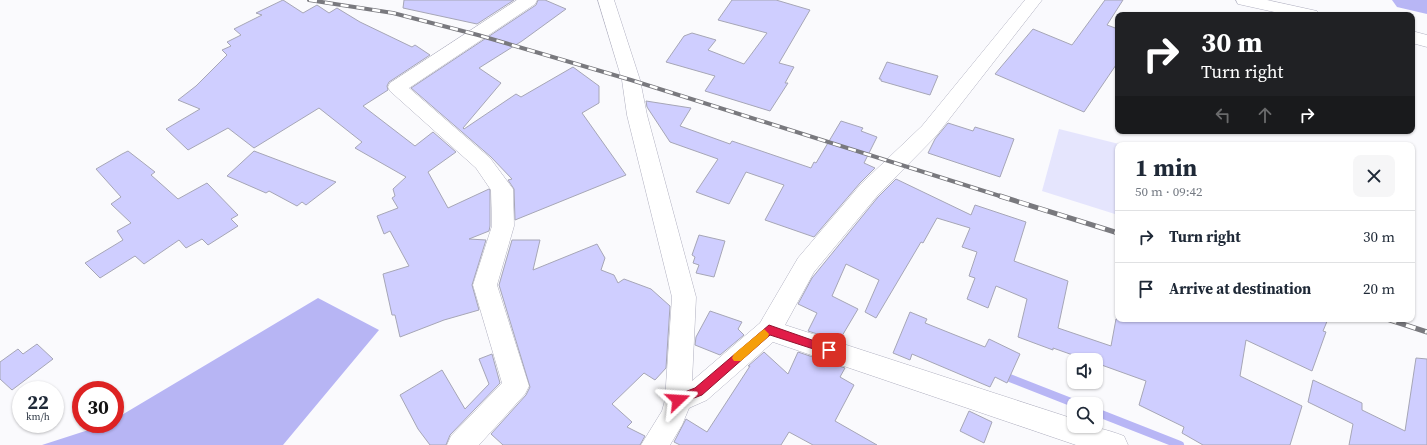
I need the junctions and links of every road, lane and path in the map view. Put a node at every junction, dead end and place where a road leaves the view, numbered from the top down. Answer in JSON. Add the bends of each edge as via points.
{"nodes":[{"id":1,"x":500,"y":0,"type":"edge"},
{"id":2,"x":606,"y":0,"type":"edge"},
{"id":3,"x":1034,"y":0,"type":"edge"},
{"id":4,"x":1244,"y":0,"type":"edge"},
{"id":5,"x":524,"y":3,"type":"edge"},
{"id":6,"x":1298,"y":12,"type":"edge"},
{"id":7,"x":1415,"y":39,"type":"edge"},
{"id":8,"x":1427,"y":41,"type":"edge"},
{"id":9,"x":769,"y":330,"type":"junction"},
{"id":10,"x":678,"y":400,"type":"junction"},
{"id":11,"x":461,"y":445,"type":"edge"},
{"id":12,"x":655,"y":445,"type":"edge"},
{"id":13,"x":1114,"y":445,"type":"edge"}],
"edges":[{"from":1,"to":5,"type":"street"},
{"from":2,"to":10,"type":"street","via":[[631,80],[637,115],[684,297]]},
{"from":3,"to":9,"type":"street","via":[[928,131],[868,190],[806,265]]},
{"from":4,"to":6,"type":"street"},
{"from":5,"to":11,"type":"street","via":[[397,87],[483,163],[502,189],[503,226],[485,285],[516,386]]},
{"from":7,"to":8,"type":"street"},
{"from":9,"to":10,"type":"street","via":[[698,392]]},
{"from":9,"to":13,"type":"street"},
{"from":10,"to":12,"type":"street","via":[[673,416]]}]}
